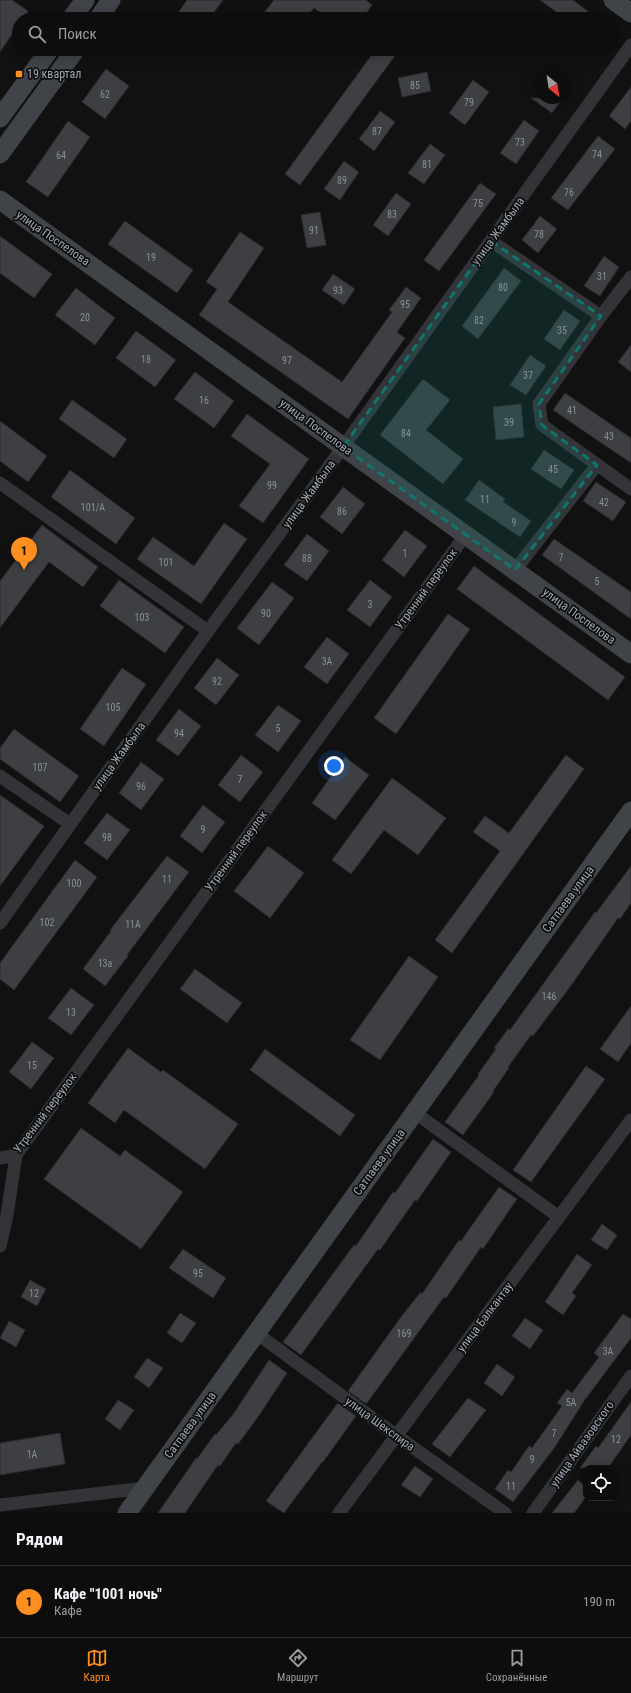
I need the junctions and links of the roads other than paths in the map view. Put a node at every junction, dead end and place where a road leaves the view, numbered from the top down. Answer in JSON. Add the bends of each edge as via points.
{"nodes":[{"id":1,"x":85,"y":0,"type":"edge"},
{"id":2,"x":112,"y":0,"type":"edge"},
{"id":3,"x":613,"y":0,"type":"edge"},
{"id":4,"x":77,"y":12,"type":"edge"},
{"id":5,"x":103,"y":12,"type":"edge"},
{"id":6,"x":631,"y":13,"type":"edge"},
{"id":7,"x":631,"y":44,"type":"edge"},
{"id":8,"x":45,"y":56,"type":"edge"},
{"id":9,"x":71,"y":56,"type":"edge"},
{"id":10,"x":0,"y":118,"type":"edge"},
{"id":11,"x":0,"y":154,"type":"edge"},
{"id":12,"x":0,"y":200,"type":"edge"},
{"id":13,"x":491,"y":241,"type":"junction"},
{"id":14,"x":631,"y":277,"type":"edge"},
{"id":15,"x":601,"y":316,"type":"junction"},
{"id":16,"x":343,"y":447,"type":"junction"},
{"id":17,"x":597,"y":465,"type":"junction"},
{"id":18,"x":0,"y":483,"type":"edge"},
{"id":19,"x":631,"y":489,"type":"edge"},
{"id":20,"x":466,"y":534,"type":"junction"},
{"id":21,"x":515,"y":570,"type":"junction"},
{"id":22,"x":208,"y":631,"type":"junction"},
{"id":23,"x":631,"y":654,"type":"edge"},
{"id":24,"x":0,"y":776,"type":"edge"},
{"id":25,"x":631,"y":811,"type":"edge"},
{"id":26,"x":70,"y":824,"type":"junction"},
{"id":27,"x":0,"y":923,"type":"edge"},
{"id":28,"x":414,"y":1112,"type":"junction"},
{"id":29,"x":631,"y":1120,"type":"edge"},
{"id":30,"x":16,"y":1155,"type":"junction"},
{"id":31,"x":0,"y":1158,"type":"edge"},
{"id":32,"x":559,"y":1217,"type":"junction"},
{"id":33,"x":0,"y":1246,"type":"edge"},
{"id":34,"x":256,"y":1333,"type":"junction"},
{"id":35,"x":631,"y":1376,"type":"edge"},
{"id":36,"x":397,"y":1436,"type":"junction"},
{"id":37,"x":145,"y":1488,"type":"junction"},
{"id":38,"x":0,"y":1505,"type":"edge"},
{"id":39,"x":127,"y":1513,"type":"edge"},
{"id":40,"x":340,"y":1513,"type":"edge"},
{"id":41,"x":505,"y":1513,"type":"edge"},
{"id":42,"x":533,"y":1513,"type":"edge"}],
"edges":[{"from":1,"to":4,"type":"street"},
{"from":2,"to":5,"type":"street"},
{"from":3,"to":6,"type":"street"},
{"from":7,"to":13,"type":"street","name":"улица Жамбыла"},
{"from":8,"to":10,"type":"street"},
{"from":9,"to":11,"type":"street"},
{"from":12,"to":16,"type":"street","name":"улица Поспелова"},
{"from":13,"to":15,"type":"street"},
{"from":13,"to":16,"type":"street","name":"улица Жамбыла"},
{"from":14,"to":15,"type":"street"},
{"from":15,"to":17,"type":"street","via":[[540,404],[542,425]]},
{"from":16,"to":20,"type":"street","name":"улица Поспелова"},
{"from":16,"to":22,"type":"street","name":"улица Жамбыла"},
{"from":17,"to":19,"type":"street"},
{"from":17,"to":21,"type":"street"},
{"from":18,"to":22,"type":"street"},
{"from":20,"to":21,"type":"street","name":"улица Поспелова"},
{"from":20,"to":30,"type":"street","name":"Утренний переулок"},
{"from":21,"to":23,"type":"street","name":"улица Поспелова"},
{"from":22,"to":26,"type":"street","name":"улица Жамбыла"},
{"from":24,"to":26,"type":"street"},
{"from":25,"to":28,"type":"street","name":"Сатпаева улица"},
{"from":26,"to":27,"type":"street","name":"улица Жамбыла"},
{"from":28,"to":32,"type":"street"},
{"from":28,"to":34,"type":"street","name":"Сатпаева улица"},
{"from":29,"to":32,"type":"street","name":"улица Балкантау"},
{"from":30,"to":31,"type":"street","name":"Утренний переулок"},
{"from":30,"to":33,"type":"street"},
{"from":32,"to":36,"type":"street","name":"улица Балкантау"},
{"from":34,"to":36,"type":"street","name":"улица Шекспира"},
{"from":34,"to":37,"type":"street","name":"Сатпаева улица"},
{"from":35,"to":42,"type":"street","name":"улица Айвазовского"},
{"from":36,"to":40,"type":"street","name":"улица Балкантау"},
{"from":36,"to":41,"type":"street","name":"улица Шекспира"},
{"from":37,"to":38,"type":"street"},
{"from":37,"to":39,"type":"street","name":"Сатпаева улица"}]}
